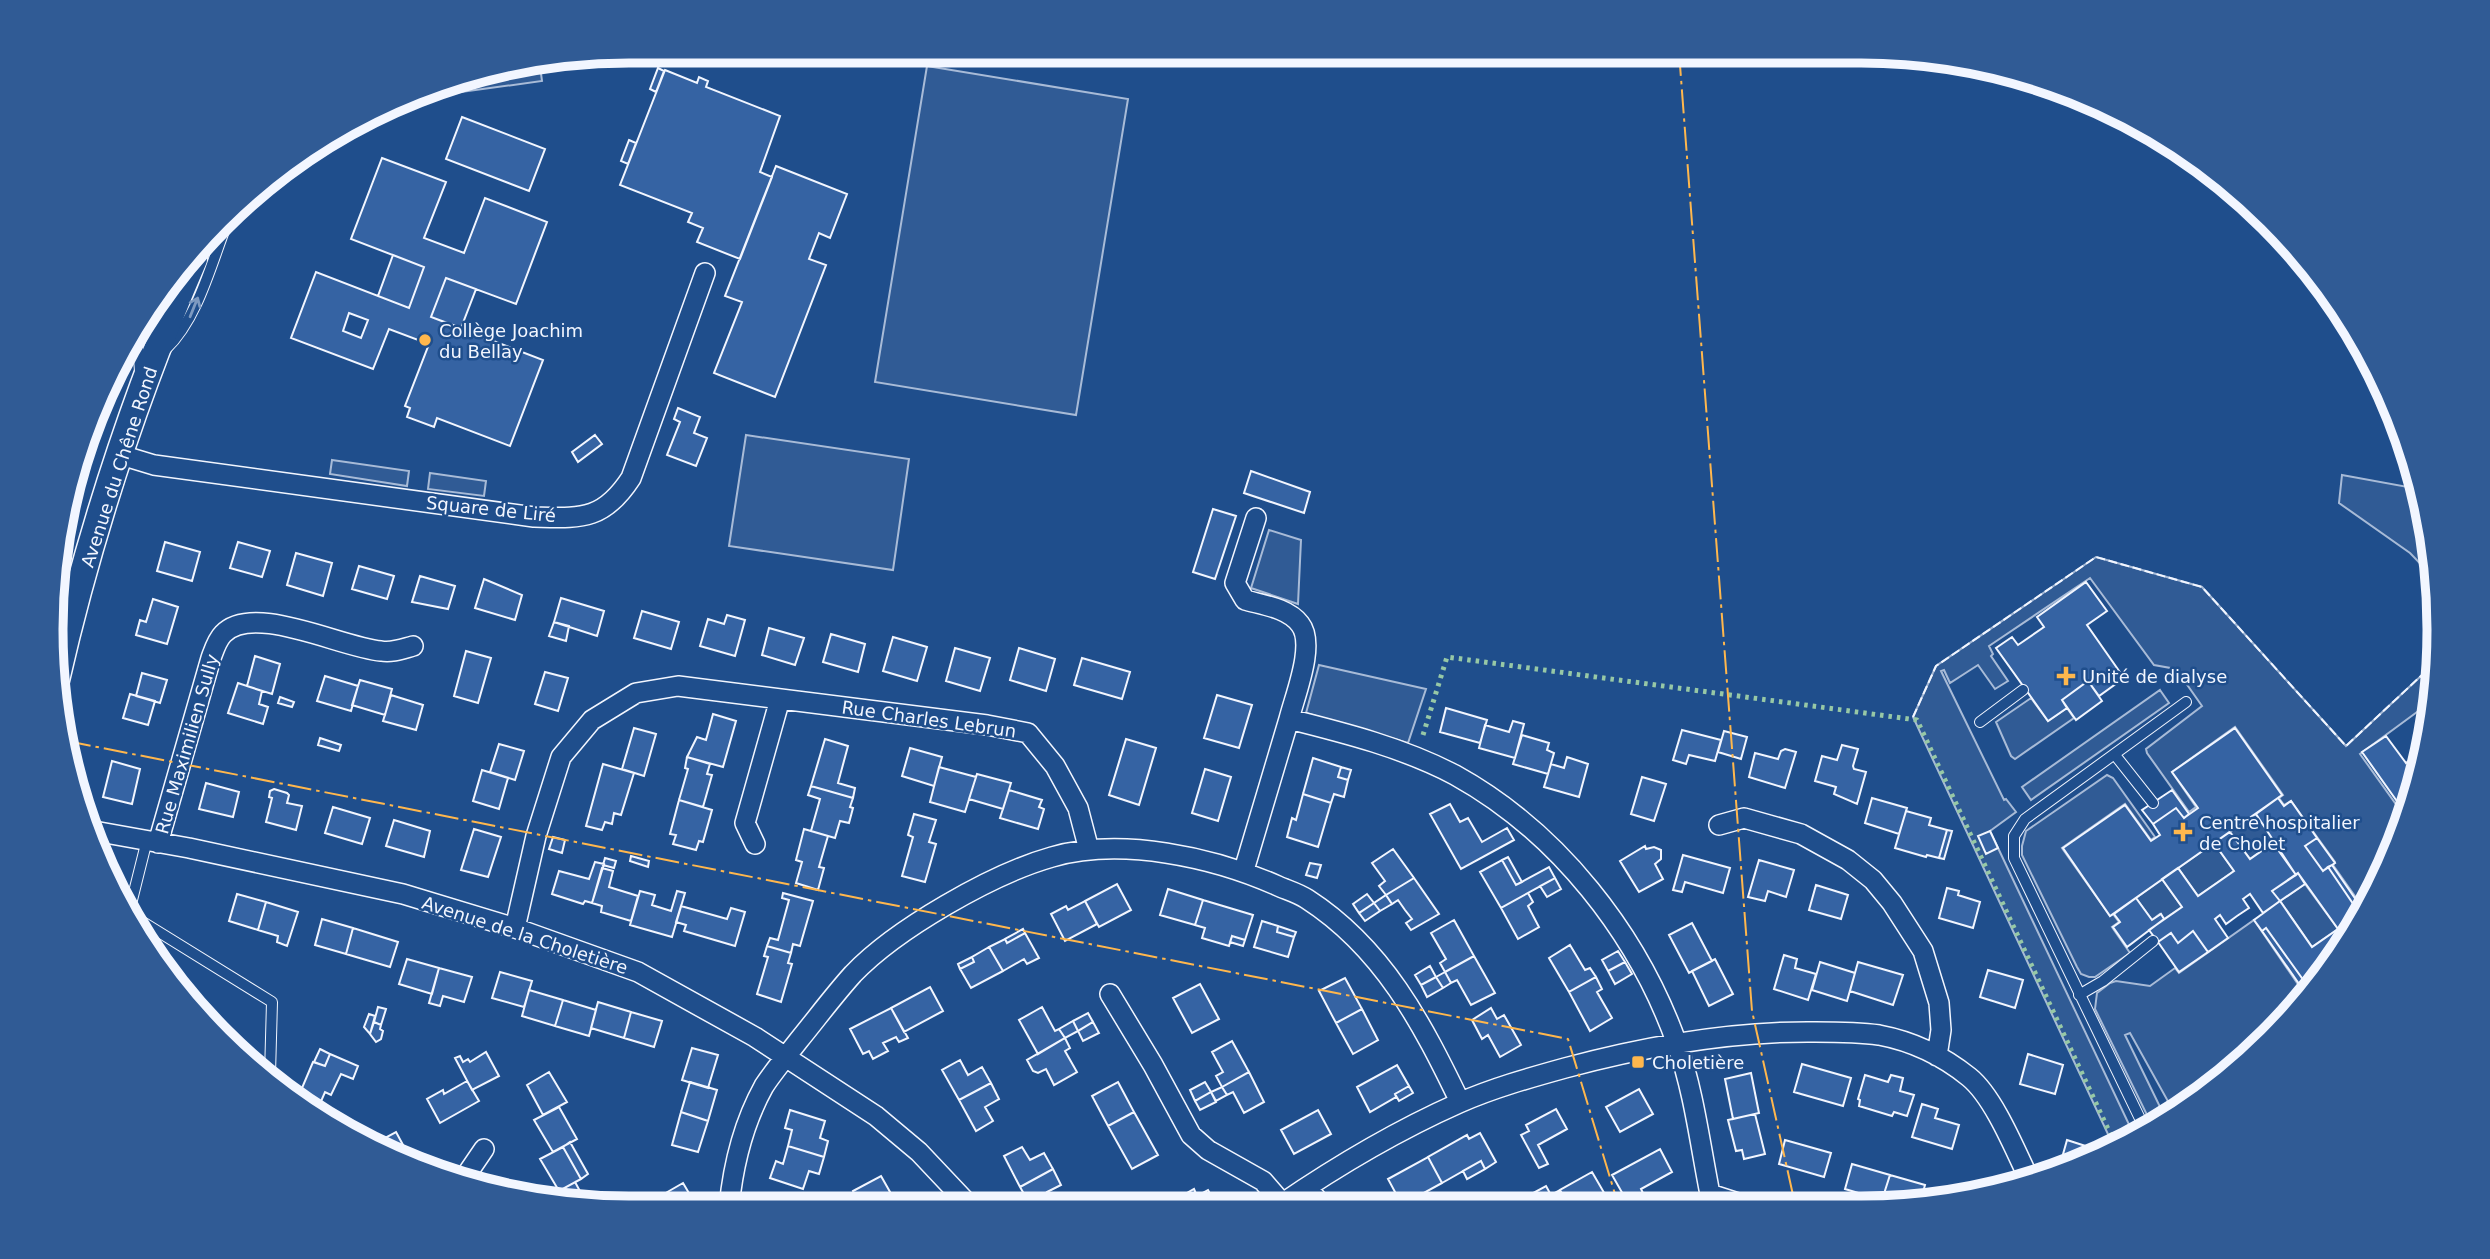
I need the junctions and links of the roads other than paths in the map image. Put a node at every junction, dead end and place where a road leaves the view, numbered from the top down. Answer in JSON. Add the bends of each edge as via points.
{"nodes":[{"id":1,"x":223,"y":236,"type":"edge"},
{"id":2,"x":705,"y":273,"type":"dead end"},
{"id":3,"x":187,"y":276,"type":"edge"},
{"id":4,"x":138,"y":348,"type":"edge"},
{"id":5,"x":154,"y":361,"type":"junction"},
{"id":6,"x":142,"y":393,"type":"junction"},
{"id":7,"x":121,"y":455,"type":"junction"},
{"id":8,"x":1256,"y":518,"type":"dead end"},
{"id":9,"x":412,"y":646,"type":"dead end"},
{"id":10,"x":64,"y":655,"type":"edge"},
{"id":11,"x":2023,"y":690,"type":"dead end"},
{"id":12,"x":780,"y":699,"type":"junction"},
{"id":13,"x":2186,"y":702,"type":"dead end"},
{"id":14,"x":1289,"y":719,"type":"junction"},
{"id":15,"x":1980,"y":722,"type":"dead end"},
{"id":16,"x":2115,"y":755,"type":"junction"},
{"id":17,"x":2153,"y":803,"type":"dead end"},
{"id":18,"x":1719,"y":825,"type":"dead end"},
{"id":19,"x":101,"y":832,"type":"edge"},
{"id":20,"x":153,"y":841,"type":"junction"},
{"id":21,"x":755,"y":844,"type":"dead end"},
{"id":22,"x":1089,"y":850,"type":"junction"},
{"id":23,"x":1244,"y":870,"type":"junction"},
{"id":24,"x":133,"y":901,"type":"edge"},
{"id":25,"x":146,"y":924,"type":"edge"},
{"id":26,"x":515,"y":928,"type":"junction"},
{"id":27,"x":2153,"y":941,"type":"dead end"},
{"id":28,"x":1110,"y":994,"type":"dead end"},
{"id":29,"x":2079,"y":995,"type":"junction"},
{"id":30,"x":1676,"y":1042,"type":"junction"},
{"id":31,"x":1937,"y":1056,"type":"junction"},
{"id":32,"x":786,"y":1057,"type":"junction"},
{"id":33,"x":270,"y":1067,"type":"edge"},
{"id":34,"x":1460,"y":1102,"type":"junction"},
{"id":35,"x":2141,"y":1121,"type":"edge"},
{"id":36,"x":484,"y":1149,"type":"dead end"},
{"id":37,"x":2025,"y":1171,"type":"edge"},
{"id":38,"x":470,"y":1173,"type":"edge"},
{"id":39,"x":1307,"y":1188,"type":"junction"},
{"id":40,"x":730,"y":1196,"type":"edge"},
{"id":41,"x":961,"y":1196,"type":"edge"},
{"id":42,"x":1275,"y":1196,"type":"edge"},
{"id":43,"x":1294,"y":1196,"type":"edge"},
{"id":44,"x":1314,"y":1196,"type":"edge"},
{"id":45,"x":1704,"y":1196,"type":"edge"}],
"edges":[{"from":5,"to":1,"type":"lane","one_way":true,"via":[[189,319]]},
{"from":2,"to":7,"type":"street","name":"Square de Liré","via":[[631,478],[618,498],[597,513],[534,517],[154,465]]},
{"from":3,"to":5,"type":"main road","name":"Avenue du Chêne Rond"},
{"from":4,"to":6,"type":"lane"},
{"from":5,"to":6,"type":"main road","name":"Avenue du Chêne Rond"},
{"from":6,"to":7,"type":"main road","name":"Avenue du Chêne Rond"},
{"from":7,"to":10,"type":"main road","name":"Avenue du Chêne Rond"},
{"from":8,"to":14,"type":"street","via":[[1235,583],[1245,600],[1281,610],[1300,624],[1308,646]]},
{"from":9,"to":20,"type":"street","name":"Rue Maximilien Sully","via":[[373,650],[263,623],[247,622],[223,634],[211,658]]},
{"from":11,"to":15,"type":"lane"},
{"from":12,"to":21,"type":"street","via":[[745,823]]},
{"from":12,"to":22,"type":"street","name":"Rue Charles Lebrun","via":[[1028,733],[1055,766],[1078,808]]},
{"from":12,"to":26,"type":"street","name":"Rue Charles Lebrun","via":[[678,686],[636,693],[592,720],[561,757],[536,836]]},
{"from":13,"to":16,"type":"lane"},
{"from":14,"to":23,"type":"street"},
{"from":14,"to":30,"type":"street","via":[[1427,762],[1476,789],[1530,828],[1582,880],[1624,934]]},
{"from":16,"to":17,"type":"lane"},
{"from":16,"to":29,"type":"lane","via":[[2025,819],[2014,836],[2014,858]]},
{"from":18,"to":31,"type":"street","via":[[1744,818],[1801,834],[1873,880],[1923,951],[1939,1003]]},
{"from":19,"to":20,"type":"street","name":"Avenue de la Choletière"},
{"from":20,"to":24,"type":"lane"},
{"from":20,"to":26,"type":"street","name":"Avenue de la Choletière","via":[[403,894]]},
{"from":22,"to":23,"type":"street","via":[[1143,851]]},
{"from":22,"to":32,"type":"street","via":[[1051,857],[994,881],[898,936],[854,973]]},
{"from":23,"to":34,"type":"street","via":[[1305,898],[1366,948],[1401,991]]},
{"from":25,"to":33,"type":"lane","via":[[272,1002]]},
{"from":26,"to":32,"type":"street","name":"Avenue de la Choletière","via":[[638,972]]},
{"from":27,"to":29,"type":"lane"},
{"from":28,"to":42,"type":"street","via":[[1191,1135],[1263,1181]]},
{"from":29,"to":35,"type":"lane"},
{"from":30,"to":31,"type":"street","via":[[1774,1031],[1842,1032],[1878,1035]]},
{"from":30,"to":34,"type":"street","via":[[1525,1079]]},
{"from":30,"to":45,"type":"street"},
{"from":31,"to":37,"type":"street","via":[[1971,1078],[2000,1117]]},
{"from":32,"to":40,"type":"street","via":[[765,1085],[750,1119]]},
{"from":32,"to":41,"type":"street","name":"Avenue de la Choletière","via":[[876,1116]]},
{"from":34,"to":39,"type":"street","via":[[1360,1152]]},
{"from":36,"to":38,"type":"street"},
{"from":39,"to":43,"type":"street"},
{"from":39,"to":44,"type":"street"}]}
